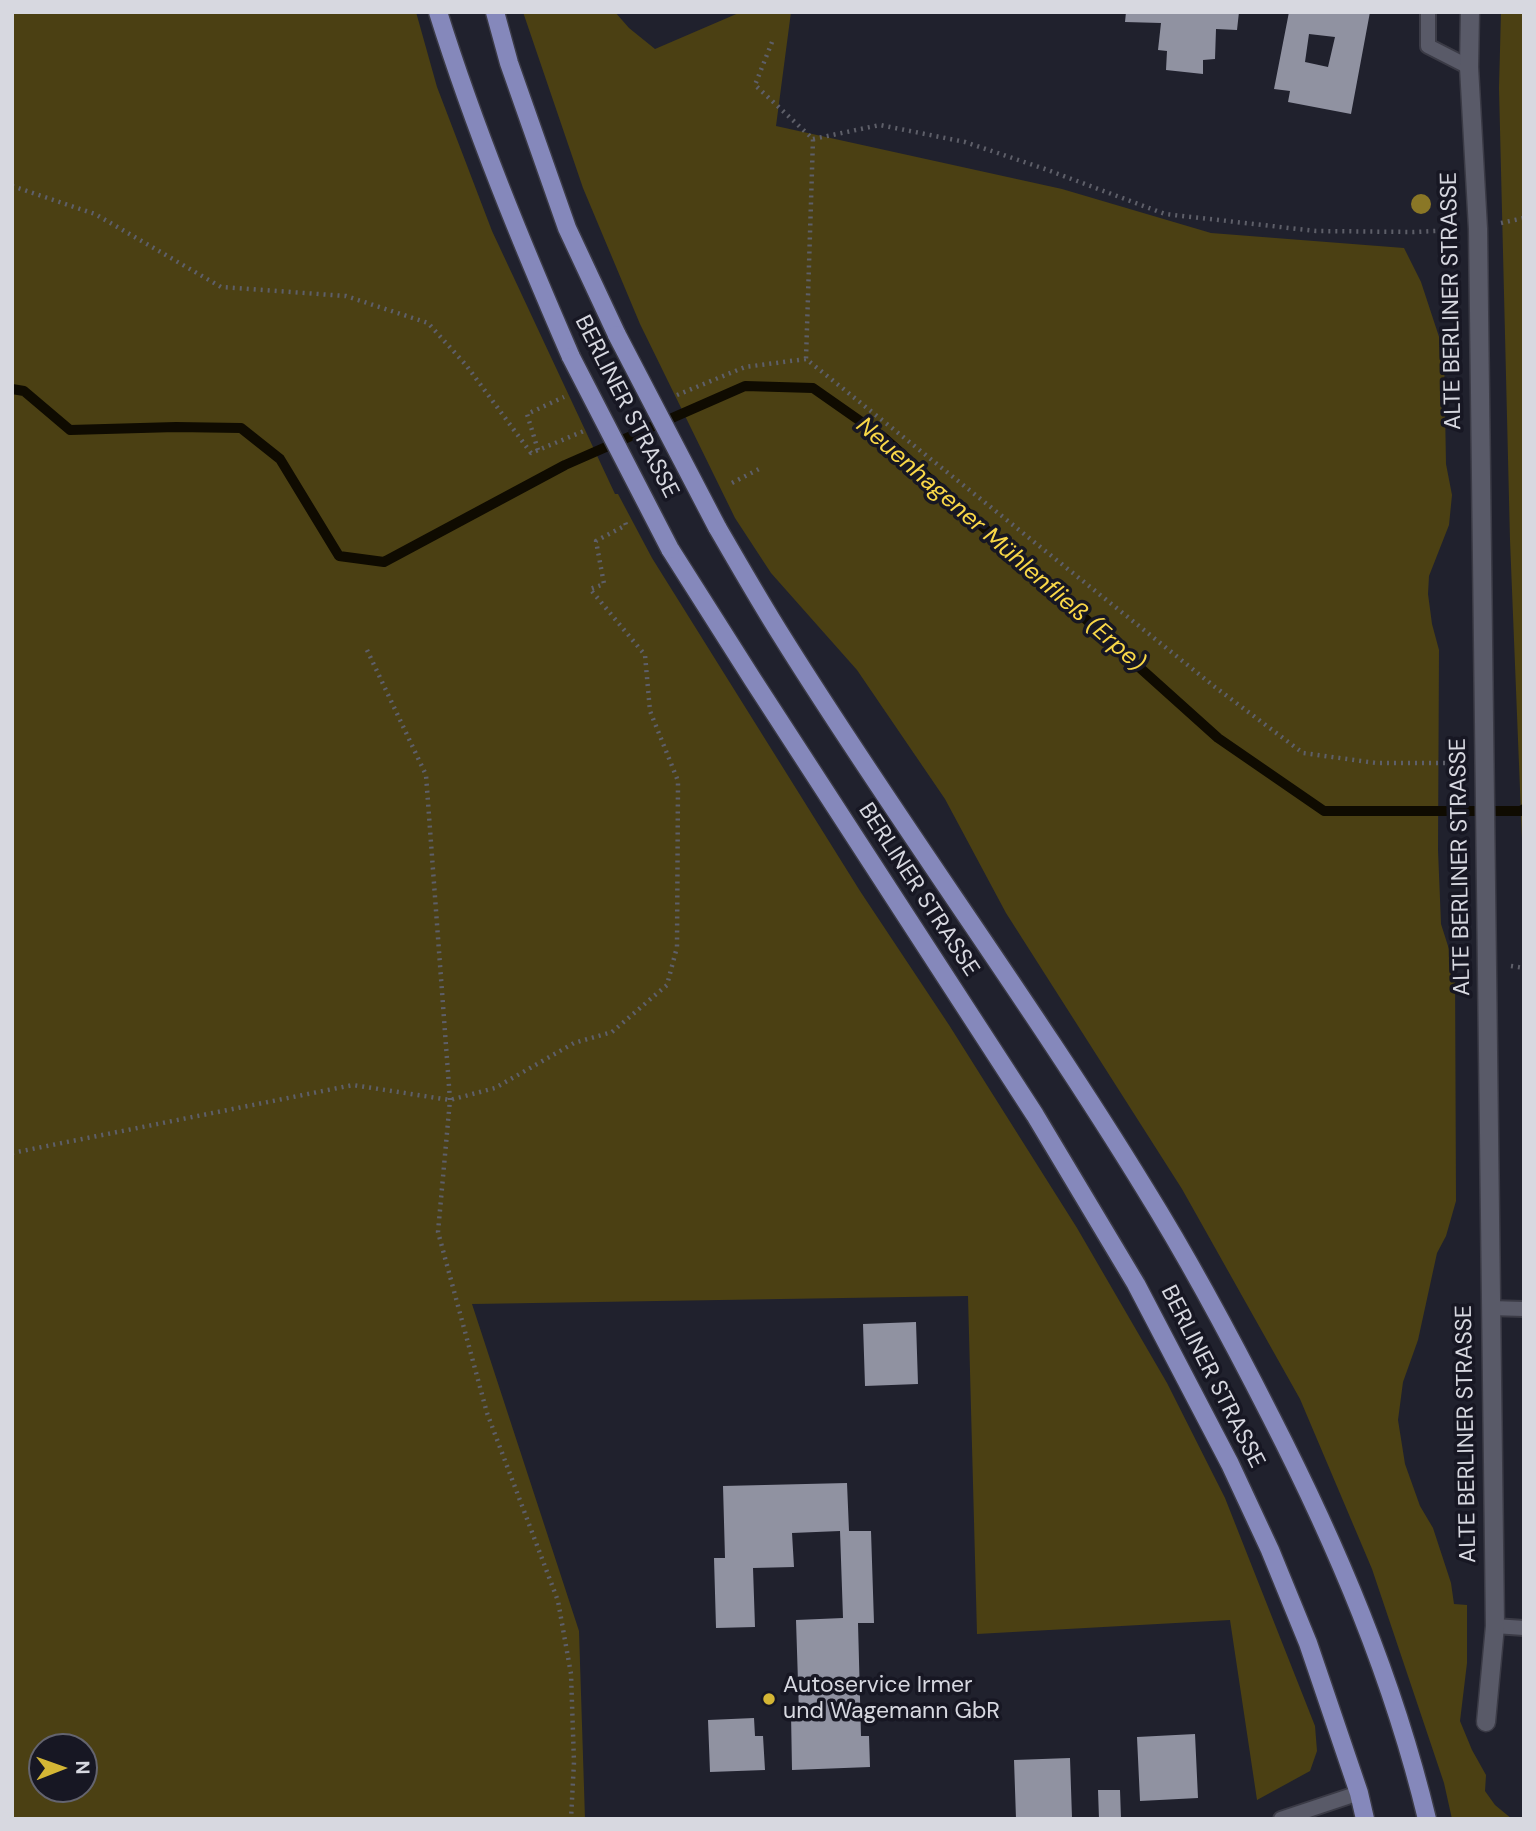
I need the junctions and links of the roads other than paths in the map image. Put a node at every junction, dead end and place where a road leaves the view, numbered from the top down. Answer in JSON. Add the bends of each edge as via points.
{"nodes":[{"id":1,"x":438,"y":12,"type":"edge"},
{"id":2,"x":495,"y":12,"type":"edge"},
{"id":3,"x":1428,"y":12,"type":"edge"},
{"id":4,"x":1470,"y":12,"type":"edge"},
{"id":5,"x":1469,"y":67,"type":"junction"},
{"id":6,"x":1490,"y":1308,"type":"junction"},
{"id":7,"x":1524,"y":1309,"type":"edge"},
{"id":8,"x":1495,"y":1626,"type":"junction"},
{"id":9,"x":1524,"y":1628,"type":"edge"},
{"id":10,"x":1486,"y":1722,"type":"dead end"},
{"id":11,"x":1359,"y":1793,"type":"junction"},
{"id":12,"x":1281,"y":1819,"type":"edge"},
{"id":13,"x":1365,"y":1819,"type":"edge"},
{"id":14,"x":1427,"y":1819,"type":"edge"}],
"edges":[{"from":1,"to":11,"type":"main road","name":"BERLINER STRASSE","bridge":true,"via":[[514,226],[571,358],[670,549],[1035,1115],[1136,1284],[1270,1550],[1308,1643]]},
{"from":2,"to":14,"type":"main road","name":"BERLINER STRASSE","bridge":true,"via":[[567,228],[717,527],[781,635],[1146,1190],[1231,1337],[1314,1500],[1354,1593],[1415,1770]]},
{"from":3,"to":5,"type":"lane","via":[[1428,46]]},
{"from":4,"to":5,"type":"street","name":"ALTE BERLINER STRASSE"},
{"from":5,"to":6,"type":"street","name":"ALTE BERLINER STRASSE","via":[[1478,229]]},
{"from":6,"to":7,"type":"lane"},
{"from":6,"to":8,"type":"street","name":"ALTE BERLINER STRASSE"},
{"from":8,"to":9,"type":"lane"},
{"from":8,"to":10,"type":"street","name":"ALTE BERLINER STRASSE"},
{"from":11,"to":12,"type":"lane"},
{"from":11,"to":13,"type":"main road"}]}
